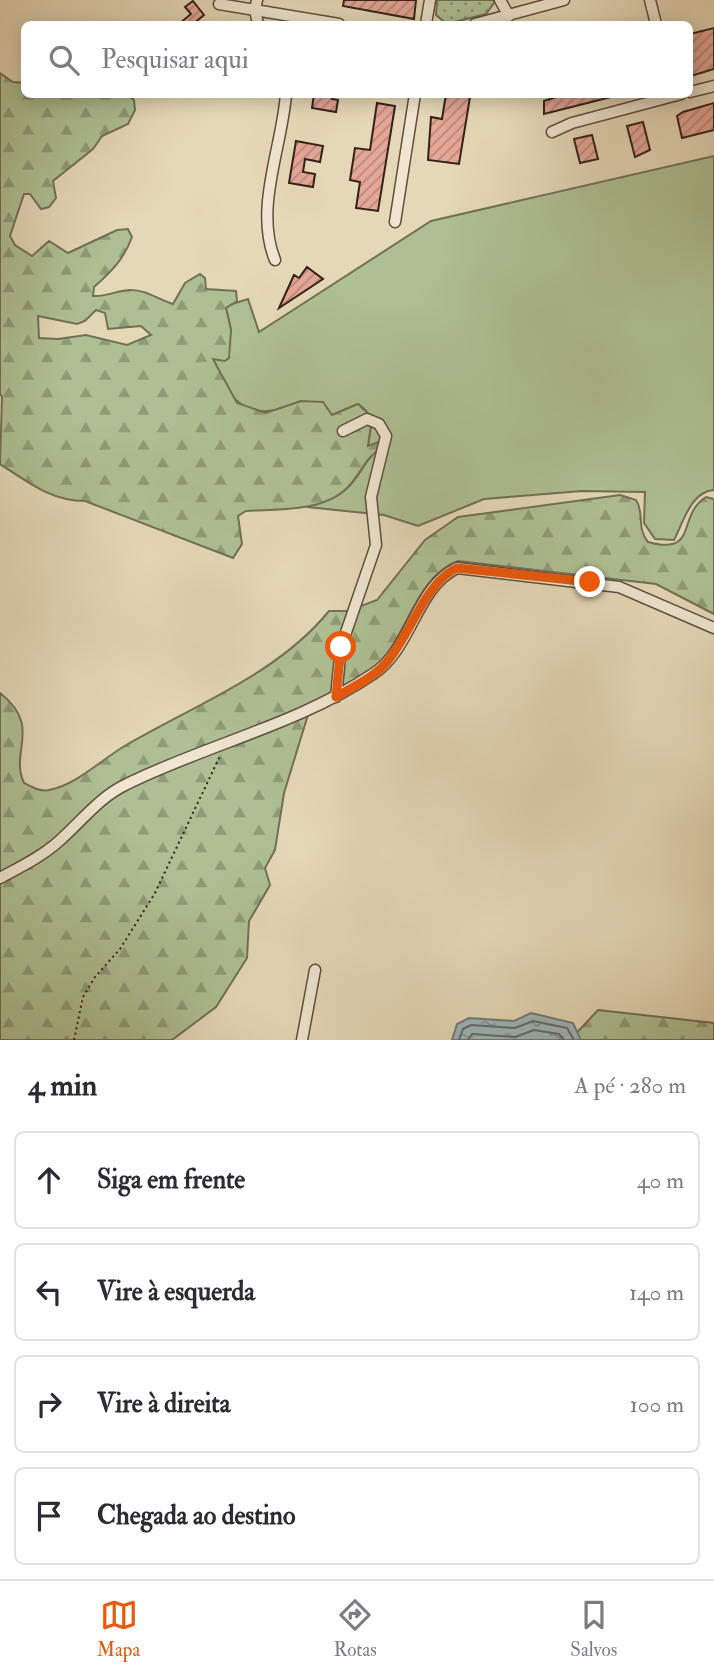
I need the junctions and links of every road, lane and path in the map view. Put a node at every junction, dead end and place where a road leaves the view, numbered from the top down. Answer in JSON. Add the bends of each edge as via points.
{"nodes":[{"id":1,"x":430,"y":0,"type":"edge"},
{"id":2,"x":500,"y":0,"type":"edge"},
{"id":3,"x":565,"y":0,"type":"edge"},
{"id":4,"x":650,"y":0,"type":"edge"},
{"id":5,"x":219,"y":4,"type":"dead end"},
{"id":6,"x":256,"y":5,"type":"edge"},
{"id":7,"x":509,"y":16,"type":"junction"},
{"id":8,"x":326,"y":21,"type":"edge"},
{"id":9,"x":426,"y":21,"type":"edge"},
{"id":10,"x":488,"y":21,"type":"edge"},
{"id":11,"x":655,"y":21,"type":"edge"},
{"id":12,"x":714,"y":86,"type":"edge"},
{"id":13,"x":693,"y":91,"type":"edge"},
{"id":14,"x":285,"y":98,"type":"edge"},
{"id":15,"x":414,"y":98,"type":"edge"},
{"id":16,"x":667,"y":98,"type":"edge"},
{"id":17,"x":552,"y":132,"type":"dead end"},
{"id":18,"x":395,"y":222,"type":"dead end"},
{"id":19,"x":275,"y":260,"type":"dead end"},
{"id":20,"x":343,"y":431,"type":"dead end"},
{"id":21,"x":714,"y":628,"type":"edge"},
{"id":22,"x":336,"y":697,"type":"junction"},
{"id":23,"x":227,"y":742,"type":"junction"},
{"id":24,"x":0,"y":878,"type":"edge"},
{"id":25,"x":315,"y":970,"type":"dead end"},
{"id":26,"x":74,"y":1040,"type":"edge"},
{"id":27,"x":302,"y":1040,"type":"edge"}],
"edges":[{"from":1,"to":9,"type":"street"},
{"from":2,"to":7,"type":"street"},
{"from":3,"to":7,"type":"street"},
{"from":4,"to":11,"type":"street"},
{"from":5,"to":6,"type":"street"},
{"from":6,"to":8,"type":"street"},
{"from":7,"to":10,"type":"street"},
{"from":12,"to":13,"type":"street"},
{"from":14,"to":19,"type":"street","via":[[268,203]]},
{"from":15,"to":18,"type":"street"},
{"from":16,"to":17,"type":"street"},
{"from":20,"to":22,"type":"street","via":[[367,419],[379,424],[386,436],[371,497],[376,545],[343,638]]},
{"from":21,"to":22,"type":"street","via":[[619,587],[457,568],[434,587],[384,666]]},
{"from":22,"to":23,"type":"street"},
{"from":23,"to":24,"type":"street","via":[[109,793],[44,854]]},
{"from":23,"to":26,"type":"path","via":[[156,893],[83,997]]},
{"from":25,"to":27,"type":"street"}]}
